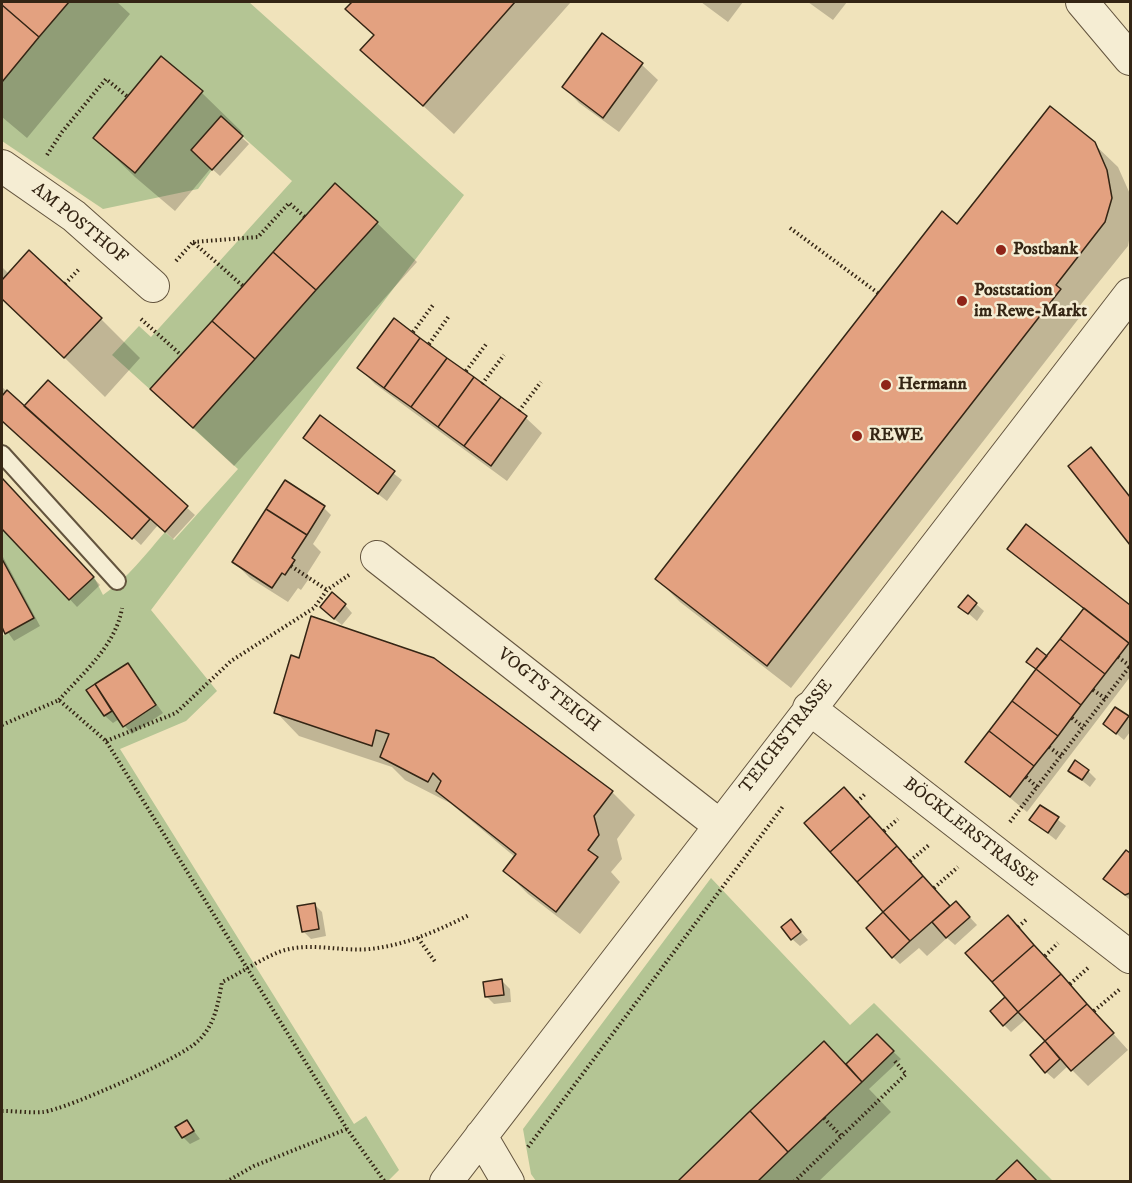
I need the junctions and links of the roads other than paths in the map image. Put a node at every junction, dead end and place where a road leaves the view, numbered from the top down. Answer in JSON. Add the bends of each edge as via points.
{"nodes":[{"id":1,"x":1082,"y":2,"type":"edge"},
{"id":2,"x":1131,"y":59,"type":"edge"},
{"id":3,"x":2,"y":166,"type":"edge"},
{"id":4,"x":153,"y":286,"type":"road end"},
{"id":5,"x":1131,"y":294,"type":"edge"},
{"id":6,"x":2,"y":454,"type":"edge"},
{"id":7,"x":377,"y":557,"type":"road end"},
{"id":8,"x":117,"y":581,"type":"road end"},
{"id":9,"x":809,"y":708,"type":"junction"},
{"id":10,"x":719,"y":825,"type":"junction"},
{"id":11,"x":1128,"y":971,"type":"edge"},
{"id":12,"x":481,"y":1136,"type":"junction"},
{"id":13,"x":507,"y":1180,"type":"edge"},
{"id":14,"x":446,"y":1182,"type":"edge"}],
"edges":[{"from":1,"to":2,"type":"street"},
{"from":3,"to":4,"type":"street","name":"AM POSTHOF","via":[[98,235]]},
{"from":5,"to":9,"type":"street","name":"TEICHSTRASSE"},
{"from":6,"to":8,"type":"lane"},
{"from":7,"to":10,"type":"street","name":"VOGTS TEICH"},
{"from":9,"to":10,"type":"street","name":"TEICHSTRASSE"},
{"from":9,"to":11,"type":"street","name":"BÖCKLERSTRASSE","via":[[990,848]]},
{"from":10,"to":12,"type":"street","name":"TEICHSTRASSE"},
{"from":12,"to":13,"type":"street"},
{"from":12,"to":14,"type":"street","name":"TEICHSTRASSE"}]}
